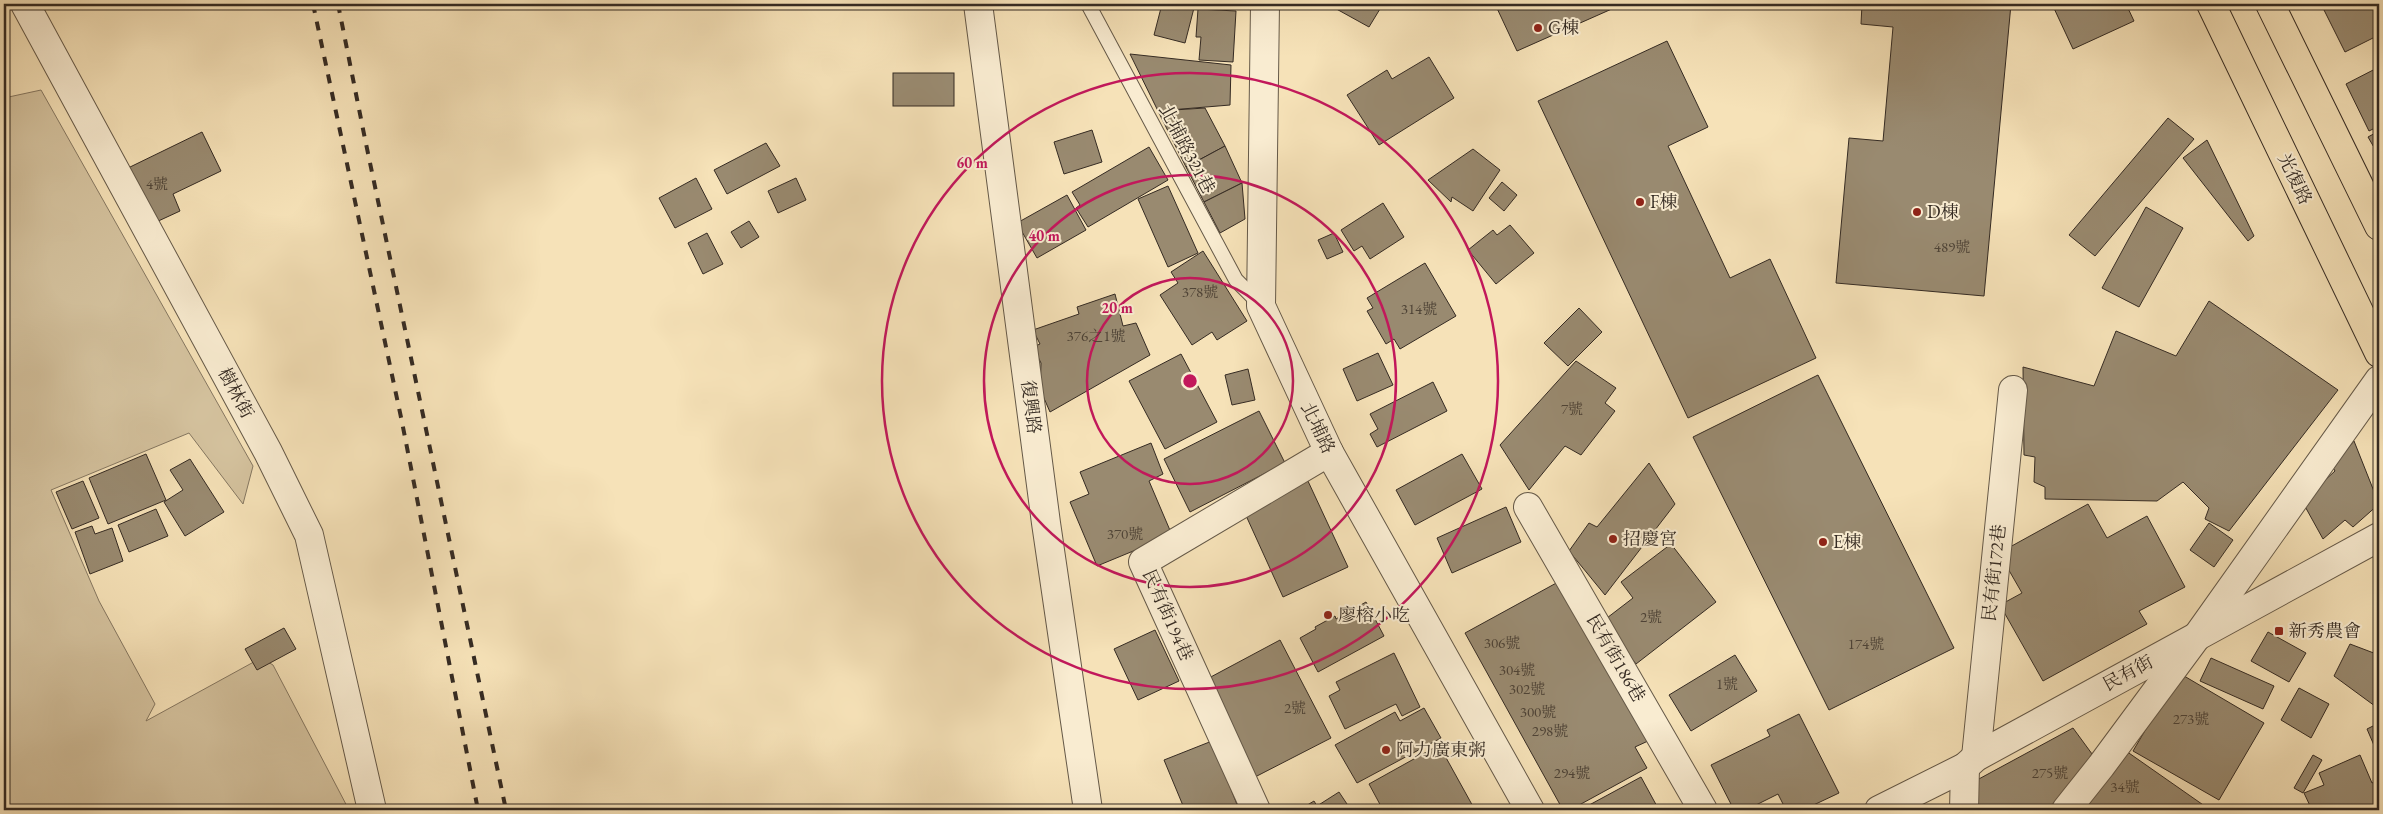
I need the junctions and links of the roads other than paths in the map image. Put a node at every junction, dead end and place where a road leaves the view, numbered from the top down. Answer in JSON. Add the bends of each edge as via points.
{"nodes":[{"id":1,"x":25,"y":4,"type":"edge"},
{"id":2,"x":978,"y":4,"type":"edge"},
{"id":3,"x":1088,"y":4,"type":"edge"},
{"id":4,"x":1265,"y":4,"type":"edge"},
{"id":5,"x":2211,"y":4,"type":"edge"},
{"id":6,"x":2270,"y":4,"type":"edge"},
{"id":7,"x":2379,"y":226,"type":"edge"},
{"id":8,"x":1261,"y":306,"type":"junction"},
{"id":9,"x":2379,"y":353,"type":"edge"},
{"id":10,"x":2379,"y":380,"type":"edge"},
{"id":11,"x":2013,"y":390,"type":"dead end"},
{"id":12,"x":1329,"y":452,"type":"junction"},
{"id":13,"x":1528,"y":507,"type":"dead end"},
{"id":14,"x":2379,"y":537,"type":"edge"},
{"id":15,"x":2198,"y":635,"type":"junction"},
{"id":16,"x":1970,"y":762,"type":"junction"},
{"id":17,"x":372,"y":810,"type":"edge"},
{"id":18,"x":1088,"y":810,"type":"edge"},
{"id":19,"x":1256,"y":810,"type":"edge"},
{"id":20,"x":1530,"y":810,"type":"edge"},
{"id":21,"x":1703,"y":810,"type":"edge"},
{"id":22,"x":1879,"y":810,"type":"edge"},
{"id":23,"x":1964,"y":810,"type":"edge"},
{"id":24,"x":2066,"y":810,"type":"edge"}],
"edges":[{"from":1,"to":17,"type":"street","name":"樹林街","via":[[268,452],[309,535]]},
{"from":2,"to":18,"type":"street","name":"復興路","via":[[1046,523]]},
{"from":3,"to":8,"type":"lane","name":"北埔路321巷","via":[[1236,280]]},
{"from":4,"to":8,"type":"street","name":"北埔路"},
{"from":5,"to":9,"type":"main road","name":"光復路"},
{"from":6,"to":7,"type":"main road"},
{"from":8,"to":12,"type":"street","name":"北埔路"},
{"from":10,"to":15,"type":"street"},
{"from":11,"to":16,"type":"street","name":"民有街172巷"},
{"from":12,"to":19,"type":"street","name":"民有街194巷","via":[[1143,562]]},
{"from":12,"to":20,"type":"street","name":"北埔路"},
{"from":13,"to":21,"type":"street","name":"民有街186巷"},
{"from":14,"to":15,"type":"street","name":"民有街"},
{"from":15,"to":16,"type":"street","name":"民有街"},
{"from":15,"to":24,"type":"street"},
{"from":16,"to":22,"type":"street","name":"民有街"},
{"from":16,"to":23,"type":"street","name":"民有街172巷"}]}
